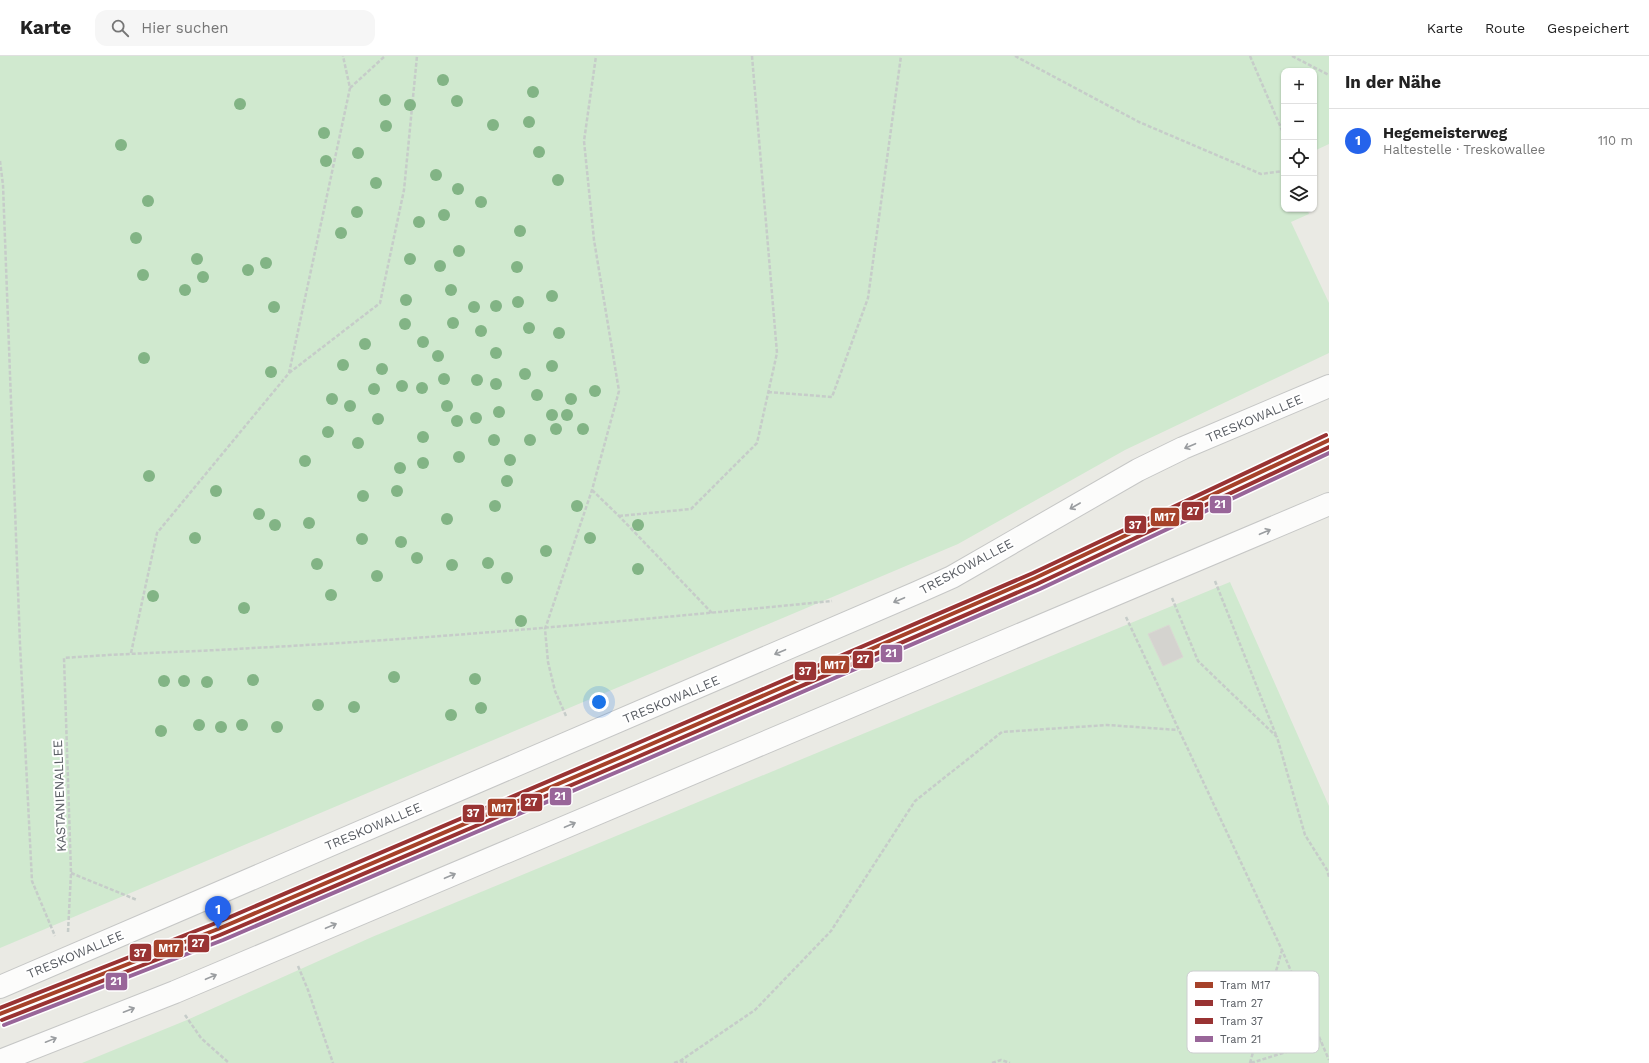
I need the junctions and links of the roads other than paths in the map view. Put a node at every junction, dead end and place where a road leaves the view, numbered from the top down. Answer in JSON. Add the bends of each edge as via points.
{"nodes":[{"id":1,"x":1329,"y":386,"type":"edge"},
{"id":2,"x":1329,"y":504,"type":"edge"},
{"id":3,"x":0,"y":987,"type":"edge"},
{"id":4,"x":0,"y":1061,"type":"edge"}],
"edges":[{"from":1,"to":3,"type":"main road","name":"TRESKOWALLEE","one_way":true,"via":[[1183,448],[1138,470],[952,577]]},
{"from":4,"to":2,"type":"main road","one_way":true,"via":[[175,992]]}]}
